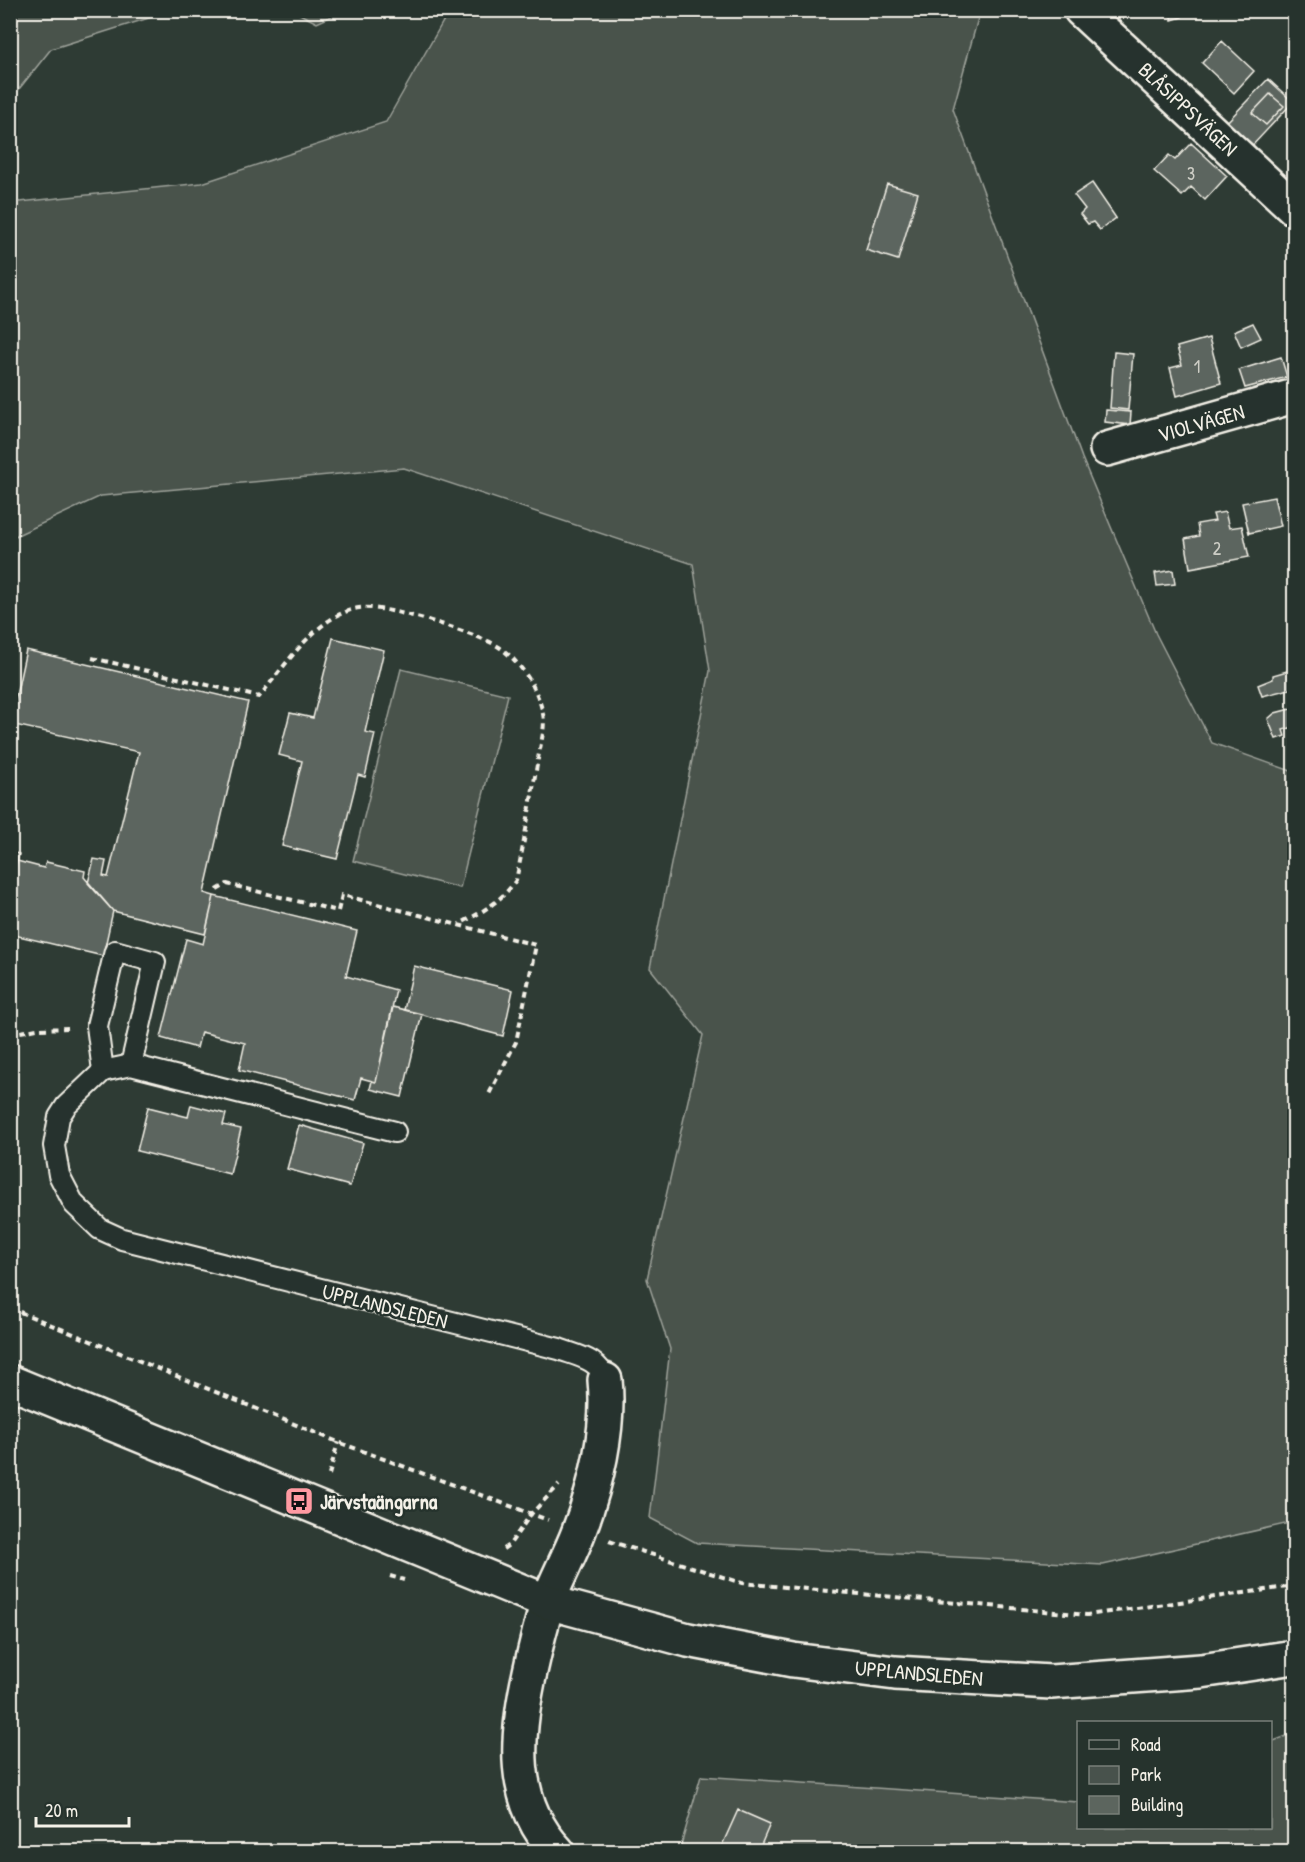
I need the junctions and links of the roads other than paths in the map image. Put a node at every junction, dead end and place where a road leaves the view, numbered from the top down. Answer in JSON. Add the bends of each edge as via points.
{"nodes":[{"id":1,"x":1081,"y":10,"type":"edge"},
{"id":2,"x":1294,"y":208,"type":"edge"},
{"id":3,"x":1294,"y":396,"type":"edge"},
{"id":4,"x":1107,"y":449,"type":"dead end"},
{"id":5,"x":131,"y":1065,"type":"junction"},
{"id":6,"x":97,"y":1077,"type":"junction"},
{"id":7,"x":394,"y":1132,"type":"dead end"},
{"id":8,"x":605,"y":1380,"type":"joint"},
{"id":9,"x":10,"y":1382,"type":"edge"},
{"id":10,"x":548,"y":1602,"type":"junction"},
{"id":11,"x":1294,"y":1657,"type":"edge"},
{"id":12,"x":558,"y":1851,"type":"edge"}],
"edges":[{"from":1,"to":2,"type":"street","name":"BLÅSIPPSVÄGEN"},
{"from":3,"to":4,"type":"street","name":"VIOLVÄGEN"},
{"from":5,"to":6,"type":"lane"},
{"from":5,"to":6,"type":"lane","via":[[155,962],[115,951],[97,1026]]},
{"from":5,"to":7,"type":"lane"},
{"from":6,"to":8,"type":"lane","name":"UPPLANDSLEDEN","via":[[59,1117],[54,1146],[65,1189],[82,1215],[100,1228],[157,1250],[559,1349],[594,1362]]},
{"from":8,"to":10,"type":"street","name":"UPPLANDSLEDEN","via":[[607,1397],[594,1483],[579,1531]]},
{"from":9,"to":10,"type":"street","name":"UPPLANDSLEDEN"},
{"from":10,"to":11,"type":"street","name":"UPPLANDSLEDEN","via":[[688,1640],[793,1660],[895,1673],[1051,1682],[1201,1671]]},
{"from":10,"to":12,"type":"street","via":[[521,1713],[518,1763],[529,1807]]}]}
